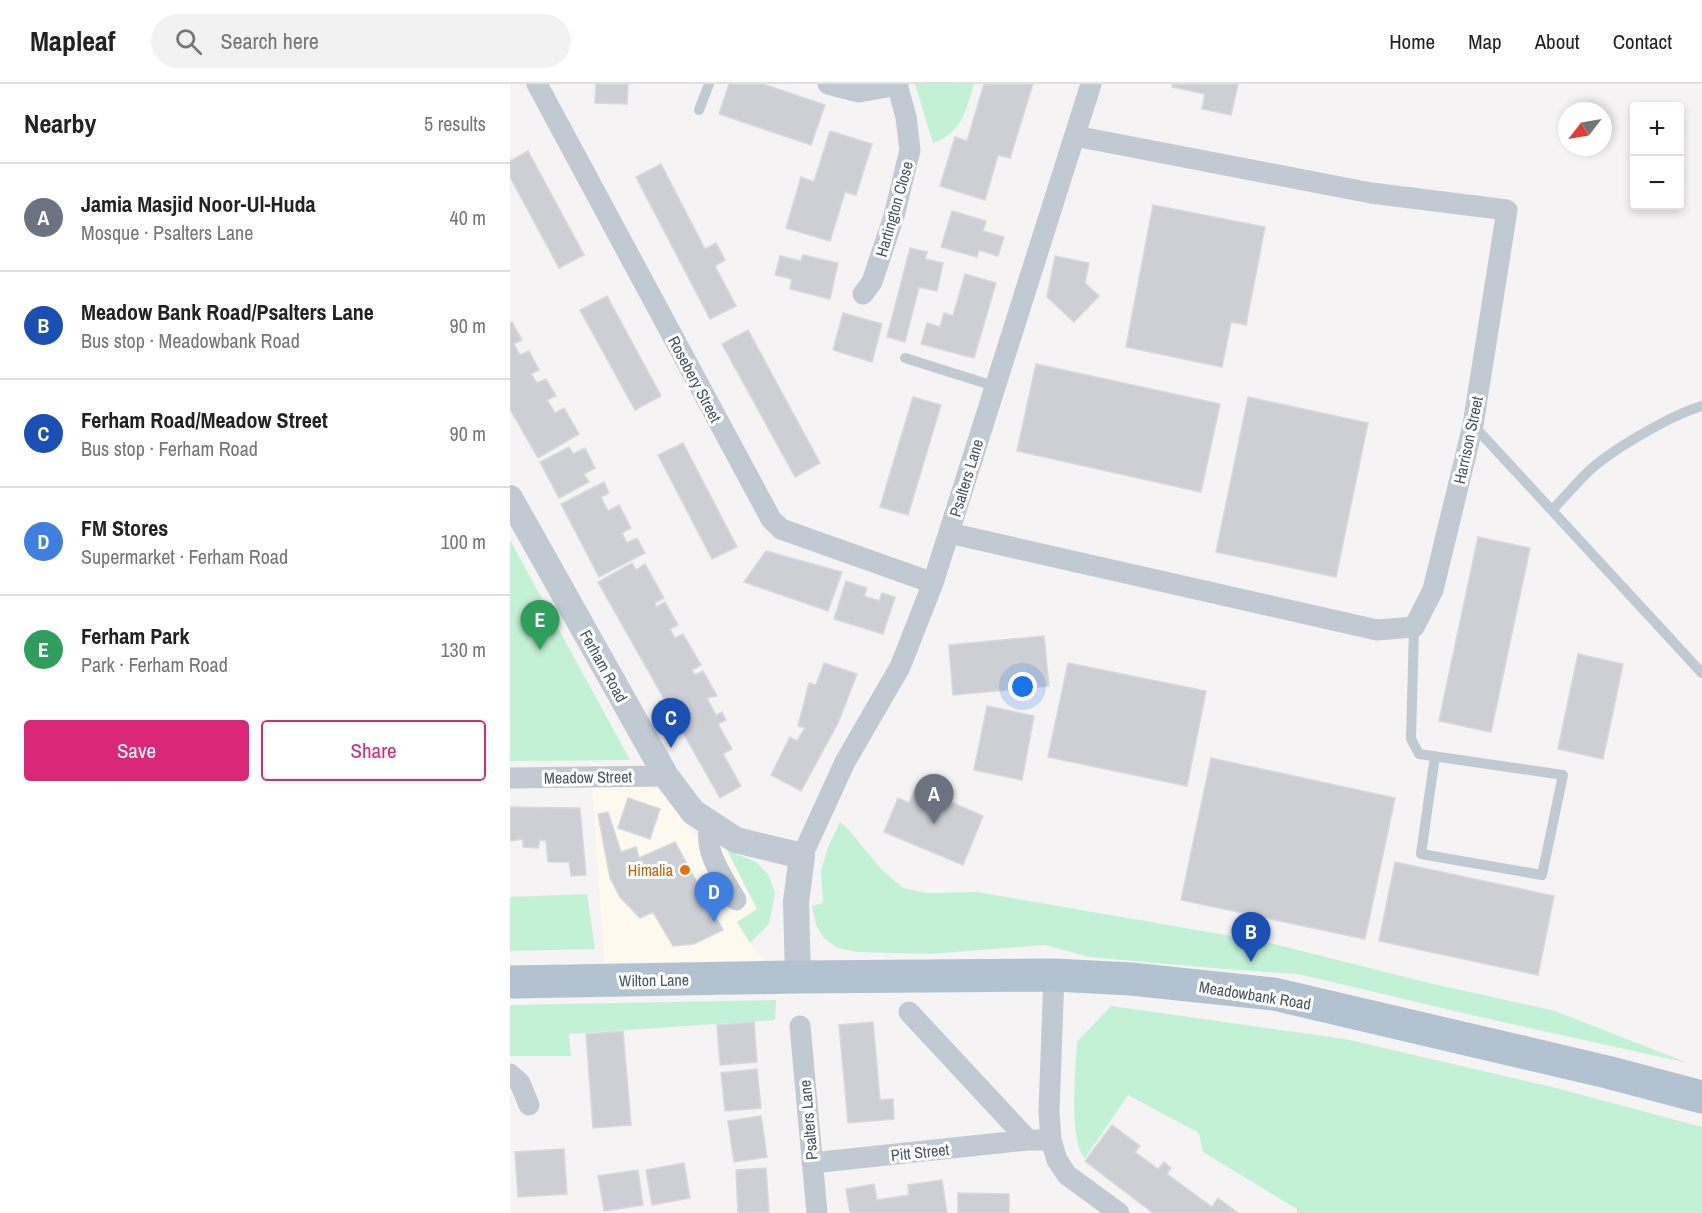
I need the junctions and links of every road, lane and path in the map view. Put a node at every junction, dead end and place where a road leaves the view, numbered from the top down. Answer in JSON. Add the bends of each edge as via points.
{"nodes":[{"id":1,"x":537,"y":84,"type":"edge"},
{"id":2,"x":709,"y":84,"type":"edge"},
{"id":3,"x":828,"y":84,"type":"edge"},
{"id":4,"x":1091,"y":84,"type":"edge"},
{"id":5,"x":898,"y":85,"type":"edge"},
{"id":6,"x":699,"y":110,"type":"dead end"},
{"id":7,"x":1076,"y":136,"type":"junction"},
{"id":8,"x":863,"y":294,"type":"dead end"},
{"id":9,"x":905,"y":358,"type":"dead end"},
{"id":10,"x":994,"y":386,"type":"junction"},
{"id":11,"x":1702,"y":406,"type":"edge"},
{"id":12,"x":1473,"y":425,"type":"junction"},
{"id":13,"x":510,"y":498,"type":"edge"},
{"id":14,"x":1552,"y":510,"type":"junction"},
{"id":15,"x":949,"y":533,"type":"junction"},
{"id":16,"x":933,"y":583,"type":"junction"},
{"id":17,"x":1414,"y":627,"type":"junction"},
{"id":18,"x":1702,"y":673,"type":"edge"},
{"id":19,"x":1435,"y":756,"type":"junction"},
{"id":20,"x":666,"y":776,"type":"junction"},
{"id":21,"x":510,"y":778,"type":"edge"},
{"id":22,"x":710,"y":825,"type":"junction"},
{"id":23,"x":802,"y":856,"type":"junction"},
{"id":24,"x":736,"y":900,"type":"dead end"},
{"id":25,"x":1054,"y":975,"type":"junction"},
{"id":26,"x":798,"y":977,"type":"junction"},
{"id":27,"x":510,"y":982,"type":"edge"},
{"id":28,"x":909,"y":1012,"type":"dead end"},
{"id":29,"x":800,"y":1026,"type":"dead end"},
{"id":30,"x":510,"y":1074,"type":"edge"},
{"id":31,"x":1702,"y":1097,"type":"edge"},
{"id":32,"x":529,"y":1105,"type":"dead end"},
{"id":33,"x":1028,"y":1140,"type":"junction"},
{"id":34,"x":1051,"y":1140,"type":"junction"},
{"id":35,"x":812,"y":1163,"type":"junction"},
{"id":36,"x":817,"y":1213,"type":"edge"},
{"id":37,"x":1119,"y":1213,"type":"edge"}],
"edges":[{"from":1,"to":16,"type":"street","name":"Rosebery Street","via":[[771,519],[781,528]]},
{"from":2,"to":6,"type":"lane"},
{"from":3,"to":5,"type":"street","name":"Hartington Close","via":[[859,92]]},
{"from":4,"to":7,"type":"street","name":"Psalters Lane"},
{"from":5,"to":8,"type":"street","name":"Hartington Close","via":[[910,150],[894,216],[872,282]]},
{"from":7,"to":10,"type":"street","name":"Psalters Lane"},
{"from":7,"to":12,"type":"street","name":"Harrison Street","via":[[1371,193],[1507,210]]},
{"from":9,"to":10,"type":"lane"},
{"from":10,"to":15,"type":"street","name":"Psalters Lane"},
{"from":11,"to":14,"type":"lane","via":[[1686,410],[1591,468]]},
{"from":12,"to":14,"type":"lane"},
{"from":12,"to":17,"type":"street","name":"Harrison Street","via":[[1433,590]]},
{"from":13,"to":20,"type":"street","name":"Ferham Road"},
{"from":14,"to":18,"type":"lane"},
{"from":15,"to":16,"type":"street","name":"Psalters Lane"},
{"from":15,"to":17,"type":"street","via":[[1377,630]]},
{"from":16,"to":23,"type":"street","name":"Psalters Lane","via":[[900,668],[845,762]]},
{"from":17,"to":19,"type":"lane","via":[[1411,739],[1419,754]]},
{"from":19,"to":19,"type":"lane","via":[[1563,775],[1542,875],[1421,854]]},
{"from":20,"to":21,"type":"street","name":"Meadow Street"},
{"from":20,"to":22,"type":"street","name":"Ferham Road","via":[[693,812]]},
{"from":22,"to":23,"type":"street","name":"Ferham Road","via":[[736,840]]},
{"from":22,"to":24,"type":"street","via":[[706,837],[713,860]]},
{"from":23,"to":26,"type":"street","via":[[796,902]]},
{"from":25,"to":26,"type":"main road","name":"Meadowbank Road"},
{"from":25,"to":31,"type":"main road","name":"Meadowbank Road","via":[[1274,994],[1607,1071]]},
{"from":25,"to":34,"type":"street","via":[[1048,1112]]},
{"from":26,"to":27,"type":"main road","name":"Wilton Lane"},
{"from":28,"to":33,"type":"street"},
{"from":29,"to":35,"type":"street","name":"Psalters Lane"},
{"from":30,"to":32,"type":"street","via":[[520,1083]]},
{"from":33,"to":34,"type":"street","name":"Pitt Street"},
{"from":33,"to":35,"type":"street","name":"Pitt Street"},
{"from":34,"to":37,"type":"street","via":[[1057,1160],[1068,1175]]},
{"from":35,"to":36,"type":"street","name":"Psalters Lane"}]}
